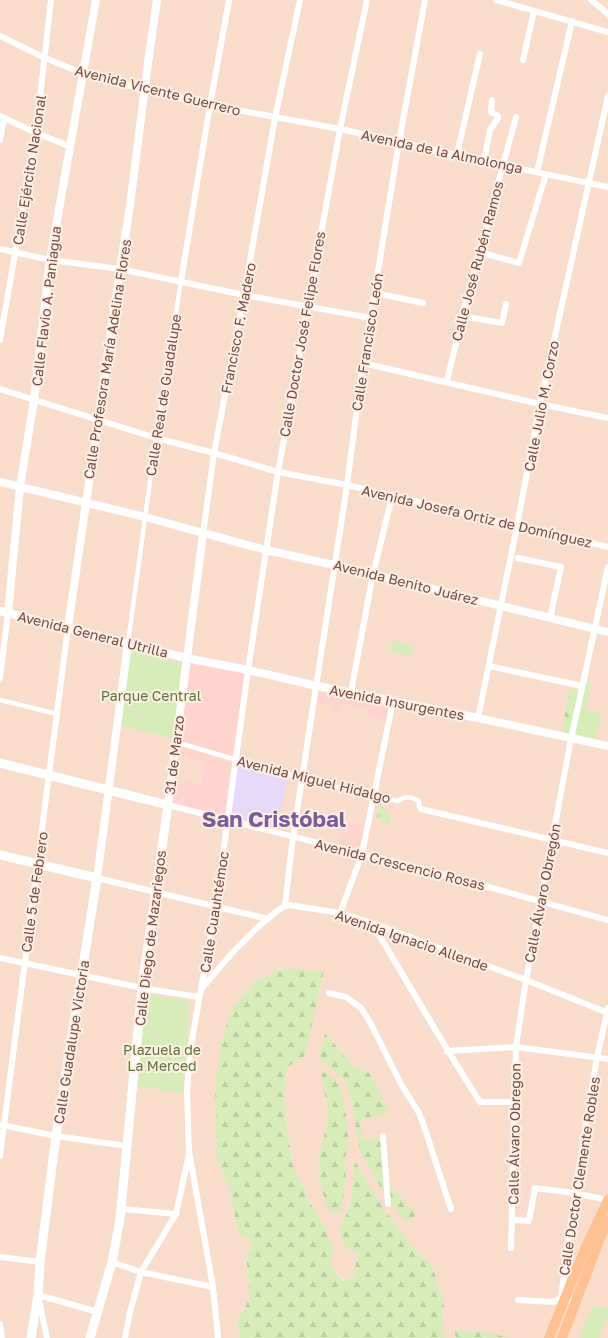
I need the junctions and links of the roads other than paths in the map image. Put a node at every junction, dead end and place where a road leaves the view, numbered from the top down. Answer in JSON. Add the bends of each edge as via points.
{"nodes":[{"id":1,"x":51,"y":0,"type":"edge"},
{"id":2,"x":96,"y":0,"type":"edge"},
{"id":3,"x":157,"y":0,"type":"edge"},
{"id":4,"x":229,"y":0,"type":"edge"},
{"id":5,"x":300,"y":0,"type":"edge"},
{"id":6,"x":367,"y":0,"type":"edge"},
{"id":7,"x":425,"y":0,"type":"edge"},
{"id":8,"x":496,"y":0,"type":"edge"},
{"id":9,"x":591,"y":0,"type":"edge"},
{"id":10,"x":534,"y":11,"type":"junction"},
{"id":11,"x":608,"y":14,"type":"edge"},
{"id":12,"x":572,"y":21,"type":"junction"},
{"id":13,"x":608,"y":32,"type":"edge"},
{"id":14,"x":0,"y":36,"type":"edge"},
{"id":15,"x":480,"y":54,"type":"dead end"},
{"id":16,"x":45,"y":58,"type":"junction"},
{"id":17,"x":523,"y":60,"type":"dead end"},
{"id":18,"x":82,"y":73,"type":"junction"},
{"id":19,"x":145,"y":90,"type":"junction"},
{"id":20,"x":608,"y":96,"type":"edge"},
{"id":21,"x":492,"y":100,"type":"dead end"},
{"id":22,"x":210,"y":105,"type":"junction"},
{"id":23,"x":2,"y":117,"type":"edge"},
{"id":24,"x":516,"y":117,"type":"dead end"},
{"id":25,"x":275,"y":118,"type":"junction"},
{"id":26,"x":340,"y":129,"type":"junction"},
{"id":27,"x":36,"y":133,"type":"junction"},
{"id":28,"x":0,"y":140,"type":"edge"},
{"id":29,"x":399,"y":142,"type":"junction"},
{"id":30,"x":69,"y":146,"type":"junction"},
{"id":31,"x":457,"y":154,"type":"junction"},
{"id":32,"x":484,"y":160,"type":"junction"},
{"id":33,"x":502,"y":165,"type":"junction"},
{"id":34,"x":537,"y":172,"type":"junction"},
{"id":35,"x":546,"y":174,"type":"junction"},
{"id":36,"x":588,"y":183,"type":"junction"},
{"id":37,"x":608,"y":187,"type":"edge"},
{"id":38,"x":0,"y":249,"type":"edge"},
{"id":39,"x":16,"y":252,"type":"junction"},
{"id":40,"x":479,"y":252,"type":"junction"},
{"id":41,"x":50,"y":260,"type":"junction"},
{"id":42,"x":120,"y":269,"type":"junction"},
{"id":43,"x":181,"y":281,"type":"junction"},
{"id":44,"x":374,"y":293,"type":"junction"},
{"id":45,"x":244,"y":295,"type":"junction"},
{"id":46,"x":423,"y":303,"type":"dead end"},
{"id":47,"x":506,"y":304,"type":"dead end"},
{"id":48,"x":307,"y":306,"type":"junction"},
{"id":49,"x":462,"y":316,"type":"junction"},
{"id":50,"x":370,"y":318,"type":"junction"},
{"id":51,"x":0,"y":340,"type":"edge"},
{"id":52,"x":363,"y":363,"type":"junction"},
{"id":53,"x":447,"y":382,"type":"junction"},
{"id":54,"x":0,"y":389,"type":"edge"},
{"id":55,"x":34,"y":400,"type":"junction"},
{"id":56,"x":540,"y":404,"type":"junction"},
{"id":57,"x":608,"y":418,"type":"edge"},
{"id":58,"x":97,"y":420,"type":"junction"},
{"id":59,"x":156,"y":438,"type":"junction"},
{"id":60,"x":214,"y":453,"type":"junction"},
{"id":61,"x":278,"y":472,"type":"junction"},
{"id":62,"x":0,"y":482,"type":"edge"},
{"id":63,"x":347,"y":486,"type":"junction"},
{"id":64,"x":20,"y":487,"type":"junction"},
{"id":65,"x":392,"y":497,"type":"junction"},
{"id":66,"x":85,"y":503,"type":"junction"},
{"id":67,"x":145,"y":517,"type":"junction"},
{"id":68,"x":517,"y":526,"type":"junction"},
{"id":69,"x":203,"y":534,"type":"junction"},
{"id":70,"x":608,"y":547,"type":"edge"},
{"id":71,"x":266,"y":550,"type":"junction"},
{"id":72,"x":518,"y":558,"type":"dead end"},
{"id":73,"x":334,"y":565,"type":"junction"},
{"id":74,"x":608,"y":567,"type":"edge"},
{"id":75,"x":373,"y":574,"type":"junction"},
{"id":76,"x":501,"y":605,"type":"junction"},
{"id":77,"x":4,"y":612,"type":"edge"},
{"id":78,"x":550,"y":618,"type":"junction"},
{"id":79,"x":68,"y":627,"type":"junction"},
{"id":80,"x":594,"y":629,"type":"junction"},
{"id":81,"x":608,"y":632,"type":"edge"},
{"id":82,"x":128,"y":643,"type":"junction"},
{"id":83,"x":186,"y":658,"type":"junction"},
{"id":84,"x":488,"y":666,"type":"junction"},
{"id":85,"x":248,"y":670,"type":"junction"},
{"id":86,"x":0,"y":678,"type":"edge"},
{"id":87,"x":317,"y":686,"type":"junction"},
{"id":88,"x":582,"y":686,"type":"junction"},
{"id":89,"x":351,"y":692,"type":"junction"},
{"id":90,"x":0,"y":700,"type":"edge"},
{"id":91,"x":393,"y":701,"type":"junction"},
{"id":92,"x":57,"y":714,"type":"junction"},
{"id":93,"x":478,"y":718,"type":"junction"},
{"id":94,"x":571,"y":739,"type":"junction"},
{"id":95,"x":176,"y":742,"type":"junction"},
{"id":96,"x":608,"y":746,"type":"edge"},
{"id":97,"x":236,"y":760,"type":"junction"},
{"id":98,"x":0,"y":763,"type":"edge"},
{"id":99,"x":49,"y":775,"type":"junction"},
{"id":100,"x":303,"y":777,"type":"junction"},
{"id":101,"x":109,"y":791,"type":"junction"},
{"id":102,"x":374,"y":796,"type":"junction"},
{"id":103,"x":168,"y":805,"type":"junction"},
{"id":104,"x":421,"y":809,"type":"joint"},
{"id":105,"x":228,"y":820,"type":"junction"},
{"id":106,"x":293,"y":836,"type":"junction"},
{"id":107,"x":552,"y":840,"type":"junction"},
{"id":108,"x":608,"y":853,"type":"edge"},
{"id":109,"x":362,"y":854,"type":"junction"},
{"id":110,"x":0,"y":855,"type":"edge"},
{"id":111,"x":38,"y":864,"type":"junction"},
{"id":112,"x":97,"y":878,"type":"junction"},
{"id":113,"x":156,"y":892,"type":"junction"},
{"id":114,"x":541,"y":901,"type":"junction"},
{"id":115,"x":216,"y":905,"type":"junction"},
{"id":116,"x":285,"y":905,"type":"junction"},
{"id":117,"x":340,"y":913,"type":"junction"},
{"id":118,"x":268,"y":919,"type":"junction"},
{"id":119,"x":608,"y":920,"type":"edge"},
{"id":120,"x":372,"y":924,"type":"junction"},
{"id":121,"x":0,"y":958,"type":"edge"},
{"id":122,"x":24,"y":963,"type":"junction"},
{"id":123,"x":83,"y":975,"type":"junction"},
{"id":124,"x":526,"y":980,"type":"junction"},
{"id":125,"x":142,"y":988,"type":"junction"},
{"id":126,"x":202,"y":988,"type":"junction"},
{"id":127,"x":329,"y":992,"type":"dead end"},
{"id":128,"x":199,"y":997,"type":"junction"},
{"id":129,"x":608,"y":1011,"type":"edge"},
{"id":130,"x":516,"y":1047,"type":"junction"},
{"id":131,"x":447,"y":1050,"type":"junction"},
{"id":132,"x":597,"y":1057,"type":"junction"},
{"id":133,"x":608,"y":1060,"type":"edge"},
{"id":134,"x":514,"y":1102,"type":"junction"},
{"id":135,"x":2,"y":1125,"type":"edge"},
{"id":136,"x":56,"y":1136,"type":"junction"},
{"id":137,"x":383,"y":1136,"type":"dead end"},
{"id":138,"x":127,"y":1146,"type":"junction"},
{"id":139,"x":189,"y":1151,"type":"junction"},
{"id":140,"x":0,"y":1156,"type":"edge"},
{"id":141,"x":575,"y":1193,"type":"junction"},
{"id":142,"x":608,"y":1200,"type":"edge"},
{"id":143,"x":388,"y":1204,"type":"dead end"},
{"id":144,"x":122,"y":1209,"type":"junction"},
{"id":145,"x":452,"y":1209,"type":"dead end"},
{"id":146,"x":176,"y":1214,"type":"junction"},
{"id":147,"x":512,"y":1220,"type":"junction"},
{"id":148,"x":608,"y":1220,"type":"edge"},
{"id":149,"x":511,"y":1248,"type":"dead end"},
{"id":150,"x":0,"y":1256,"type":"edge"},
{"id":151,"x":40,"y":1262,"type":"junction"},
{"id":152,"x":112,"y":1262,"type":"junction"},
{"id":153,"x":141,"y":1272,"type":"junction"},
{"id":154,"x":213,"y":1287,"type":"junction"},
{"id":155,"x":38,"y":1295,"type":"junction"},
{"id":156,"x":563,"y":1298,"type":"junction"},
{"id":157,"x":518,"y":1300,"type":"dead end"},
{"id":158,"x":575,"y":1303,"type":"junction"},
{"id":159,"x":98,"y":1312,"type":"junction"},
{"id":160,"x":0,"y":1324,"type":"edge"},
{"id":161,"x":2,"y":1338,"type":"edge"},
{"id":162,"x":30,"y":1338,"type":"edge"},
{"id":163,"x":46,"y":1338,"type":"edge"},
{"id":164,"x":90,"y":1338,"type":"edge"},
{"id":165,"x":125,"y":1338,"type":"edge"},
{"id":166,"x":218,"y":1338,"type":"edge"},
{"id":167,"x":549,"y":1338,"type":"edge"},
{"id":168,"x":562,"y":1338,"type":"edge"}],
"edges":[{"from":1,"to":16,"type":"street","name":"Calle Ejército Nacional"},
{"from":2,"to":18,"type":"street","name":"Calle Flavio A. Paniagua"},
{"from":3,"to":19,"type":"street","name":"Calle Profesora María Adelina Flores"},
{"from":4,"to":22,"type":"street","name":"Calle Real de Guadalupe"},
{"from":5,"to":25,"type":"street","name":"Francisco F. Madero"},
{"from":6,"to":26,"type":"street","name":"Calle Doctor José Felipe Flores"},
{"from":7,"to":29,"type":"street","name":"Calle Francisco León"},
{"from":8,"to":10,"type":"street"},
{"from":9,"to":11,"type":"street"},
{"from":10,"to":12,"type":"street"},
{"from":10,"to":17,"type":"street"},
{"from":12,"to":13,"type":"street"},
{"from":12,"to":34,"type":"street"},
{"from":14,"to":16,"type":"street","name":"Avenida Vicente Guerrero"},
{"from":15,"to":31,"type":"street"},
{"from":16,"to":18,"type":"street","name":"Avenida Vicente Guerrero"},
{"from":16,"to":27,"type":"street","name":"Calle Ejército Nacional"},
{"from":18,"to":19,"type":"street","name":"Avenida Vicente Guerrero"},
{"from":18,"to":30,"type":"street","name":"Calle Flavio A. Paniagua"},
{"from":19,"to":22,"type":"street","name":"Avenida Vicente Guerrero"},
{"from":19,"to":42,"type":"street","name":"Calle Profesora María Adelina Flores"},
{"from":20,"to":36,"type":"street","name":"Calle Julio M. Corzo"},
{"from":21,"to":32,"type":"street","via":[[491,112],[498,118],[490,130]]},
{"from":22,"to":25,"type":"street","name":"Avenida Vicente Guerrero"},
{"from":22,"to":43,"type":"street","name":"Calle Real de Guadalupe"},
{"from":23,"to":27,"type":"street"},
{"from":23,"to":28,"type":"street"},
{"from":24,"to":33,"type":"street","name":"Calle José Rubén Ramos"},
{"from":25,"to":26,"type":"street","name":"Avenida de la Almolonga"},
{"from":25,"to":45,"type":"street","name":"Francisco F. Madero"},
{"from":26,"to":29,"type":"street","name":"Avenida de la Almolonga"},
{"from":26,"to":48,"type":"street","name":"Calle Doctor José Felipe Flores"},
{"from":27,"to":30,"type":"street"},
{"from":27,"to":39,"type":"street","name":"Calle Ejército Nacional"},
{"from":29,"to":31,"type":"street","name":"Avenida de la Almolonga"},
{"from":29,"to":44,"type":"street","name":"Calle Francisco León"},
{"from":30,"to":41,"type":"street","name":"Calle Flavio A. Paniagua"},
{"from":31,"to":32,"type":"street","name":"Avenida de la Almolonga"},
{"from":32,"to":33,"type":"street","name":"Avenida de la Almolonga"},
{"from":33,"to":34,"type":"street","name":"Avenida de la Almolonga"},
{"from":33,"to":40,"type":"street","name":"Calle José Rubén Ramos"},
{"from":34,"to":35,"type":"street","name":"Avenida de la Almolonga"},
{"from":35,"to":36,"type":"street","name":"Avenida de la Almolonga"},
{"from":35,"to":40,"type":"street","via":[[519,263]]},
{"from":36,"to":37,"type":"street","name":"Avenida de la Almolonga"},
{"from":36,"to":56,"type":"street","name":"Calle Julio M. Corzo"},
{"from":38,"to":39,"type":"street"},
{"from":39,"to":41,"type":"street"},
{"from":39,"to":51,"type":"street","name":"Calle Ejército Nacional"},
{"from":40,"to":49,"type":"street","name":"Calle José Rubén Ramos"},
{"from":41,"to":42,"type":"street"},
{"from":41,"to":55,"type":"street","name":"Calle Flavio A. Paniagua"},
{"from":42,"to":43,"type":"street"},
{"from":42,"to":58,"type":"street","name":"Calle Profesora María Adelina Flores"},
{"from":43,"to":45,"type":"street"},
{"from":43,"to":59,"type":"street","name":"Calle Real de Guadalupe"},
{"from":44,"to":46,"type":"street"},
{"from":44,"to":50,"type":"street","name":"Calle Francisco León"},
{"from":45,"to":48,"type":"street"},
{"from":45,"to":60,"type":"street","name":"Francisco F. Madero"},
{"from":47,"to":49,"type":"street","via":[[502,323]]},
{"from":48,"to":50,"type":"street"},
{"from":48,"to":61,"type":"street","name":"Calle Doctor José Felipe Flores"},
{"from":49,"to":53,"type":"street","name":"Calle José Rubén Ramos"},
{"from":50,"to":52,"type":"street","name":"Calle Francisco León"},
{"from":52,"to":53,"type":"street"},
{"from":52,"to":63,"type":"street","name":"Calle Francisco León"},
{"from":53,"to":56,"type":"street"},
{"from":54,"to":55,"type":"street","name":"Avenida Josefa Ortiz de Domínguez"},
{"from":55,"to":58,"type":"street","name":"Avenida Josefa Ortiz de Domínguez"},
{"from":55,"to":64,"type":"street","name":"Calle Flavio A. Paniagua"},
{"from":56,"to":57,"type":"street"},
{"from":56,"to":68,"type":"street","name":"Calle Julio M. Corzo"},
{"from":58,"to":59,"type":"street","name":"Avenida Josefa Ortiz de Domínguez"},
{"from":58,"to":66,"type":"street","name":"Calle Profesora María Adelina Flores"},
{"from":59,"to":60,"type":"street","name":"Avenida Josefa Ortiz de Domínguez"},
{"from":59,"to":67,"type":"street","name":"Calle Real de Guadalupe"},
{"from":60,"to":61,"type":"street","name":"Avenida Josefa Ortiz de Domínguez"},
{"from":60,"to":69,"type":"street","name":"Francisco F. Madero"},
{"from":61,"to":63,"type":"street","name":"Avenida Josefa Ortiz de Domínguez"},
{"from":61,"to":71,"type":"street","name":"Calle Doctor José Felipe Flores"},
{"from":62,"to":64,"type":"street","name":"Avenida Benito Juárez"},
{"from":63,"to":65,"type":"street","name":"Avenida Josefa Ortiz de Domínguez"},
{"from":63,"to":73,"type":"street","name":"Calle Francisco León"},
{"from":64,"to":66,"type":"street","name":"Avenida Benito Juárez"},
{"from":64,"to":77,"type":"street","name":"Calle Flavio A. Paniagua"},
{"from":65,"to":68,"type":"street","name":"Avenida Josefa Ortiz de Domínguez"},
{"from":65,"to":75,"type":"street"},
{"from":66,"to":67,"type":"street","name":"Avenida Benito Juárez"},
{"from":66,"to":79,"type":"street","name":"Calle Profesora María Adelina Flores"},
{"from":67,"to":69,"type":"street","name":"Avenida Benito Juárez"},
{"from":67,"to":82,"type":"street","name":"Calle Real de Guadalupe"},
{"from":68,"to":70,"type":"street","name":"Avenida Josefa Ortiz de Domínguez"},
{"from":68,"to":76,"type":"street","name":"Calle Julio M. Corzo"},
{"from":69,"to":71,"type":"street","name":"Avenida Benito Juárez"},
{"from":69,"to":83,"type":"street","name":"Francisco F. Madero"},
{"from":71,"to":73,"type":"street","name":"Avenida Benito Juárez"},
{"from":71,"to":85,"type":"street","name":"Calle Doctor José Felipe Flores"},
{"from":72,"to":78,"type":"street","via":[[561,567]]},
{"from":73,"to":75,"type":"street","name":"Avenida Benito Juárez"},
{"from":73,"to":87,"type":"street","name":"Calle Francisco León"},
{"from":74,"to":80,"type":"street","name":"Calle Álvaro Obregón"},
{"from":75,"to":76,"type":"street","name":"Avenida Benito Juárez"},
{"from":75,"to":89,"type":"street"},
{"from":76,"to":78,"type":"street","name":"Avenida Benito Juárez"},
{"from":76,"to":84,"type":"street","name":"Calle Julio M. Corzo"},
{"from":77,"to":79,"type":"street","name":"Avenida General Utrilla"},
{"from":77,"to":86,"type":"street"},
{"from":78,"to":80,"type":"street","name":"Avenida Benito Juárez"},
{"from":79,"to":82,"type":"street","name":"Avenida General Utrilla"},
{"from":79,"to":92,"type":"street","name":"Calle 5 de Febrero"},
{"from":80,"to":81,"type":"street","name":"Avenida Benito Juárez"},
{"from":80,"to":88,"type":"street","name":"Calle Álvaro Obregón"},
{"from":82,"to":83,"type":"street","name":"Avenida General Utrilla"},
{"from":82,"to":101,"type":"street","name":"Calle Real de Guadalupe"},
{"from":83,"to":85,"type":"street","name":"Avenida Insurgentes"},
{"from":83,"to":95,"type":"street","name":"31 de Marzo"},
{"from":84,"to":88,"type":"street"},
{"from":84,"to":93,"type":"street","name":"Calle Julio M. Corzo"},
{"from":85,"to":87,"type":"street","name":"Avenida Insurgentes"},
{"from":85,"to":97,"type":"street","name":"Calle Cuauhtémoc"},
{"from":87,"to":89,"type":"street","name":"Avenida Insurgentes"},
{"from":87,"to":100,"type":"street","name":"Calle Francisco León"},
{"from":88,"to":94,"type":"street","name":"Calle Álvaro Obregón"},
{"from":89,"to":91,"type":"street","name":"Avenida Insurgentes"},
{"from":90,"to":92,"type":"street"},
{"from":91,"to":93,"type":"street","name":"Avenida Insurgentes"},
{"from":91,"to":102,"type":"street"},
{"from":92,"to":99,"type":"street","name":"Calle 5 de Febrero"},
{"from":93,"to":94,"type":"street","name":"Avenida Insurgentes"},
{"from":94,"to":96,"type":"street","name":"Avenida Insurgentes"},
{"from":94,"to":107,"type":"street","name":"Calle Álvaro Obregón"},
{"from":95,"to":97,"type":"street","name":"Avenida Miguel Hidalgo"},
{"from":95,"to":103,"type":"street","name":"31 de Marzo"},
{"from":97,"to":100,"type":"street","name":"Avenida Miguel Hidalgo"},
{"from":97,"to":105,"type":"street","name":"Calle Cuauhtémoc"},
{"from":98,"to":99,"type":"main road"},
{"from":99,"to":101,"type":"main road"},
{"from":99,"to":111,"type":"street","name":"Calle 5 de Febrero"},
{"from":100,"to":102,"type":"street","name":"Avenida Miguel Hidalgo"},
{"from":100,"to":106,"type":"street","name":"Calle Francisco León"},
{"from":101,"to":103,"type":"main road"},
{"from":101,"to":112,"type":"street","name":"Calle Guadalupe Victoria"},
{"from":102,"to":104,"type":"street","name":"Avenida Miguel Hidalgo","via":[[398,801],[408,797],[419,801]]},
{"from":102,"to":109,"type":"street"},
{"from":103,"to":105,"type":"street","name":"Avenida Crescencio Rosas"},
{"from":103,"to":113,"type":"main road","name":"Calle Diego de Mazariegos"},
{"from":104,"to":107,"type":"street","name":"Avenida Miguel Hidalgo"},
{"from":105,"to":106,"type":"street","name":"Avenida Crescencio Rosas"},
{"from":105,"to":115,"type":"street","name":"Calle Cuauhtémoc"},
{"from":106,"to":109,"type":"street","name":"Avenida Crescencio Rosas"},
{"from":106,"to":116,"type":"street","name":"Calle Francisco León"},
{"from":107,"to":108,"type":"street","name":"Avenida Miguel Hidalgo"},
{"from":107,"to":114,"type":"street","name":"Calle Álvaro Obregón"},
{"from":109,"to":114,"type":"street","name":"Avenida Crescencio Rosas"},
{"from":109,"to":117,"type":"street"},
{"from":110,"to":111,"type":"main road"},
{"from":111,"to":112,"type":"main road"},
{"from":111,"to":122,"type":"street","name":"Calle 5 de Febrero"},
{"from":112,"to":113,"type":"street"},
{"from":112,"to":123,"type":"main road","name":"Calle Guadalupe Victoria"},
{"from":113,"to":115,"type":"street"},
{"from":113,"to":125,"type":"main road","name":"Calle Diego de Mazariegos"},
{"from":114,"to":119,"type":"street","name":"Avenida Crescencio Rosas"},
{"from":114,"to":124,"type":"street","name":"Calle Álvaro Obregón"},
{"from":115,"to":118,"type":"street"},
{"from":115,"to":126,"type":"street","name":"Calle Cuauhtémoc"},
{"from":116,"to":117,"type":"street","name":"Avenida Ignacio Allende"},
{"from":116,"to":118,"type":"street"},
{"from":117,"to":120,"type":"street","name":"Avenida Ignacio Allende"},
{"from":118,"to":126,"type":"street","via":[[237,947]]},
{"from":120,"to":124,"type":"street","name":"Avenida Ignacio Allende"},
{"from":120,"to":131,"type":"street"},
{"from":121,"to":122,"type":"street"},
{"from":122,"to":123,"type":"street"},
{"from":122,"to":135,"type":"street","name":"Calle 5 de Febrero"},
{"from":123,"to":125,"type":"street"},
{"from":123,"to":136,"type":"main road","name":"Calle Guadalupe Victoria"},
{"from":124,"to":129,"type":"street","name":"Avenida Ignacio Allende"},
{"from":124,"to":130,"type":"street","name":"Calle Álvaro Obregón"},
{"from":125,"to":128,"type":"street"},
{"from":125,"to":138,"type":"main road","name":"Calle Diego de Mazariegos"},
{"from":126,"to":128,"type":"street"},
{"from":127,"to":145,"type":"street","via":[[346,997],[361,1008],[370,1022],[401,1084],[419,1113]]},
{"from":128,"to":139,"type":"street","via":[[190,1051],[187,1091]]},
{"from":129,"to":132,"type":"street","name":"Calle Doctor Clemente Robles"},
{"from":130,"to":131,"type":"street"},
{"from":130,"to":132,"type":"street"},
{"from":130,"to":134,"type":"street","name":"Calle Álvaro Obregon"},
{"from":131,"to":134,"type":"street","via":[[480,1102]]},
{"from":132,"to":133,"type":"street"},
{"from":132,"to":141,"type":"street","name":"Calle Doctor Clemente Robles"},
{"from":134,"to":147,"type":"street","name":"Calle Álvaro Obregon"},
{"from":135,"to":136,"type":"street"},
{"from":135,"to":140,"type":"street","name":"Calle 5 de Febrero"},
{"from":136,"to":138,"type":"street"},
{"from":136,"to":151,"type":"main road","name":"Calle Guadalupe Victoria"},
{"from":137,"to":143,"type":"street"},
{"from":138,"to":144,"type":"main road","name":"Calle Diego de Mazariegos"},
{"from":139,"to":146,"type":"street"},
{"from":139,"to":154,"type":"street"},
{"from":141,"to":142,"type":"street"},
{"from":141,"to":147,"type":"street","name":"Calle Álvaro Obregon","via":[[535,1188],[529,1220]]},
{"from":141,"to":156,"type":"street","name":"Calle Doctor Clemente Robles"},
{"from":142,"to":156,"type":"main road"},
{"from":144,"to":146,"type":"street"},
{"from":144,"to":152,"type":"main road","name":"Calle Diego de Mazariegos"},
{"from":146,"to":153,"type":"street"},
{"from":147,"to":149,"type":"street","name":"Calle Álvaro Obregon"},
{"from":148,"to":158,"type":"main road"},
{"from":150,"to":151,"type":"street"},
{"from":151,"to":155,"type":"main road","name":"Calle Guadalupe Victoria"},
{"from":152,"to":153,"type":"street"},
{"from":152,"to":159,"type":"main road","name":"Calle Diego de Mazariegos"},
{"from":153,"to":154,"type":"street"},
{"from":153,"to":165,"type":"street"},
{"from":154,"to":166,"type":"street"},
{"from":155,"to":159,"type":"street"},
{"from":155,"to":162,"type":"main road","name":"Calle Guadalupe Victoria"},
{"from":155,"to":163,"type":"street","name":"Calle Guadalupe Victoria"},
{"from":156,"to":157,"type":"street","via":[[553,1302]]},
{"from":156,"to":158,"type":"street"},
{"from":156,"to":167,"type":"main road"},
{"from":158,"to":168,"type":"main road"},
{"from":159,"to":164,"type":"main road","name":"Calle Diego de Mazariegos"},
{"from":160,"to":161,"type":"street"}]}
